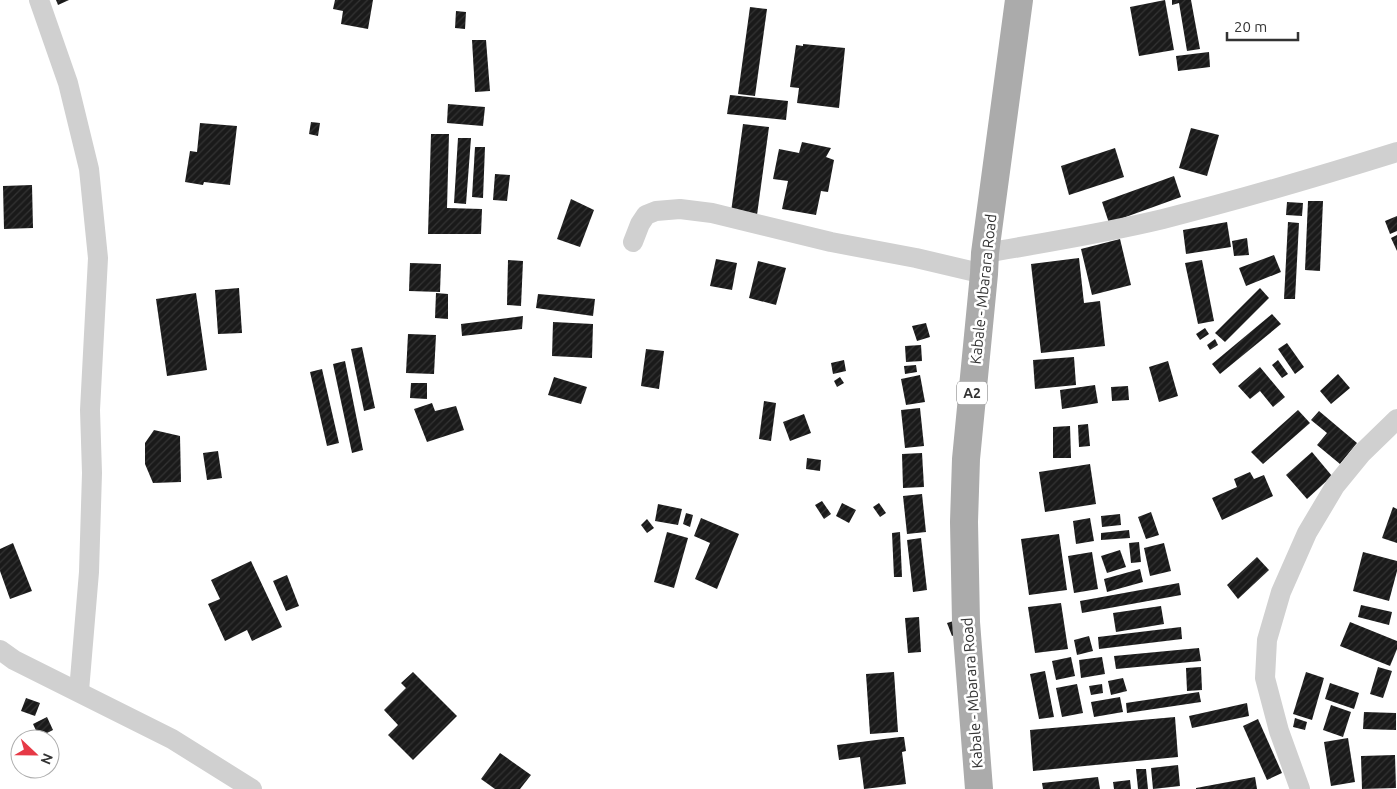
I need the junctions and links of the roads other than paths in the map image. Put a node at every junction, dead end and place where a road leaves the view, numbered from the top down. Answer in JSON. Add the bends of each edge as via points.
{"nodes":[{"id":1,"x":39,"y":0,"type":"edge"},
{"id":2,"x":1019,"y":0,"type":"edge"},
{"id":3,"x":1397,"y":152,"type":"edge"},
{"id":4,"x":633,"y":242,"type":"dead end"},
{"id":5,"x":984,"y":264,"type":"junction"},
{"id":6,"x":1397,"y":419,"type":"edge"},
{"id":7,"x":5,"y":657,"type":"edge"},
{"id":8,"x":78,"y":692,"type":"junction"},
{"id":9,"x":252,"y":789,"type":"edge"},
{"id":10,"x":979,"y":789,"type":"edge"},
{"id":11,"x":1300,"y":789,"type":"edge"}],
"edges":[{"from":1,"to":8,"type":"street","via":[[68,83],[89,169],[98,258],[90,410],[90,572]]},
{"from":2,"to":5,"type":"main road","name":"Kabale - Mbarara Road","number":"A2"},
{"from":3,"to":5,"type":"street","via":[[1162,219],[1058,241]]},
{"from":4,"to":5,"type":"street","via":[[646,215],[680,209],[712,213],[831,242],[916,258]]},
{"from":5,"to":10,"type":"main road","name":"Kabale - Mbarara Road","number":"A2","via":[[966,459],[964,522],[966,622]]},
{"from":6,"to":11,"type":"street","via":[[1362,452],[1335,486],[1307,533],[1281,592],[1267,640],[1265,678],[1279,731]]},
{"from":7,"to":8,"type":"street"},
{"from":8,"to":9,"type":"street","via":[[172,739]]}]}
